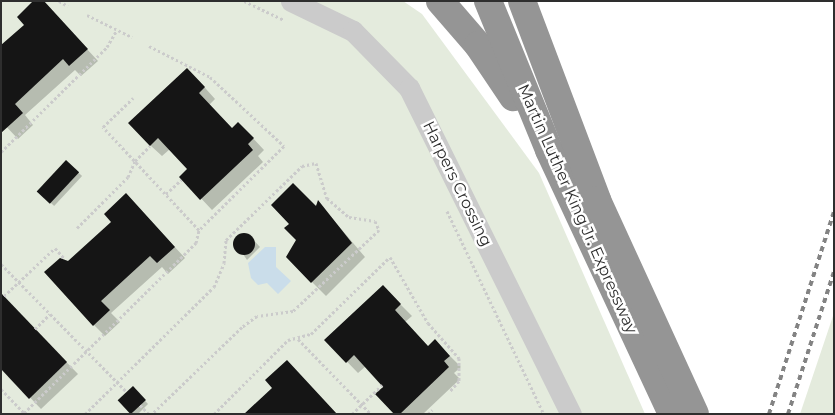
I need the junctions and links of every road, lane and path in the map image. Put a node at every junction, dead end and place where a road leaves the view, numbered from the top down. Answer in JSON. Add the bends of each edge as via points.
{"nodes":[{"id":1,"x":59,"y":1,"type":"edge"},
{"id":2,"x":244,"y":1,"type":"edge"},
{"id":3,"x":440,"y":1,"type":"edge"},
{"id":4,"x":488,"y":1,"type":"edge"},
{"id":5,"x":522,"y":1,"type":"edge"},
{"id":6,"x":68,"y":6,"type":"dead end"},
{"id":7,"x":289,"y":12,"type":"edge"},
{"id":8,"x":87,"y":15,"type":"dead end"},
{"id":9,"x":117,"y":30,"type":"junction"},
{"id":10,"x":132,"y":38,"type":"dead end"},
{"id":11,"x":149,"y":46,"type":"dead end"},
{"id":12,"x":133,"y":98,"type":"dead end"},
{"id":13,"x":150,"y":146,"type":"dead end"},
{"id":14,"x":549,"y":150,"type":"junction"},
{"id":15,"x":1,"y":152,"type":"edge"},
{"id":16,"x":135,"y":161,"type":"junction"},
{"id":17,"x":182,"y":180,"type":"dead end"},
{"id":18,"x":166,"y":194,"type":"junction"},
{"id":19,"x":444,"y":204,"type":"dead end"},
{"id":20,"x":77,"y":228,"type":"dead end"},
{"id":21,"x":199,"y":230,"type":"junction"},
{"id":22,"x":64,"y":258,"type":"dead end"},
{"id":23,"x":1,"y":264,"type":"edge"},
{"id":24,"x":19,"y":282,"type":"junction"},
{"id":25,"x":4,"y":296,"type":"dead end"},
{"id":26,"x":50,"y":314,"type":"junction"},
{"id":27,"x":35,"y":328,"type":"dead end"},
{"id":28,"x":298,"y":340,"type":"junction"},
{"id":29,"x":86,"y":351,"type":"junction"},
{"id":30,"x":117,"y":382,"type":"junction"},
{"id":31,"x":382,"y":385,"type":"dead end"},
{"id":32,"x":1,"y":389,"type":"edge"},
{"id":33,"x":450,"y":391,"type":"dead end"},
{"id":34,"x":127,"y":392,"type":"dead end"},
{"id":35,"x":140,"y":405,"type":"dead end"},
{"id":36,"x":362,"y":405,"type":"junction"},
{"id":37,"x":432,"y":410,"type":"dead end"},
{"id":38,"x":85,"y":414,"type":"edge"},
{"id":39,"x":151,"y":414,"type":"edge"},
{"id":40,"x":214,"y":414,"type":"edge"},
{"id":41,"x":352,"y":414,"type":"edge"},
{"id":42,"x":371,"y":414,"type":"edge"},
{"id":43,"x":428,"y":414,"type":"edge"},
{"id":44,"x":544,"y":414,"type":"edge"},
{"id":45,"x":571,"y":414,"type":"edge"},
{"id":46,"x":672,"y":414,"type":"edge"},
{"id":47,"x":695,"y":414,"type":"edge"}],
"edges":[{"from":1,"to":6,"type":"path"},
{"from":2,"to":7,"type":"path"},
{"from":3,"to":14,"type":"highway","via":[[478,45]]},
{"from":4,"to":14,"type":"highway","name":"Martin Luther King Jr. Expressway"},
{"from":5,"to":47,"type":"highway","name":"Martin Luther King Jr. Expressway","via":[[597,200]]},
{"from":7,"to":45,"type":"street","name":"Harpers Crossing","via":[[353,31],[409,88]]},
{"from":8,"to":9,"type":"path"},
{"from":9,"to":10,"type":"path"},
{"from":9,"to":15,"type":"path","via":[[107,47]]},
{"from":11,"to":21,"type":"path","via":[[210,77],[284,146]]},
{"from":12,"to":16,"type":"path","via":[[102,127]]},
{"from":13,"to":16,"type":"path"},
{"from":14,"to":46,"type":"highway","name":"Martin Luther King Jr. Expressway"},
{"from":16,"to":18,"type":"path"},
{"from":16,"to":20,"type":"path","via":[[128,177]]},
{"from":17,"to":18,"type":"path"},
{"from":18,"to":21,"type":"path"},
{"from":19,"to":44,"type":"path"},
{"from":21,"to":29,"type":"path","via":[[187,254]]},
{"from":22,"to":24,"type":"path","via":[[55,248]]},
{"from":23,"to":24,"type":"path"},
{"from":24,"to":25,"type":"path"},
{"from":24,"to":26,"type":"path"},
{"from":26,"to":27,"type":"path"},
{"from":26,"to":29,"type":"path"},
{"from":28,"to":33,"type":"path","via":[[311,334],[390,257],[428,323],[459,358],[459,381]]},
{"from":28,"to":36,"type":"path"},
{"from":28,"to":40,"type":"path","via":[[288,340]]},
{"from":29,"to":30,"type":"path"},
{"from":29,"to":32,"type":"path","via":[[24,412]]},
{"from":30,"to":34,"type":"path"},
{"from":30,"to":38,"type":"path"},
{"from":30,"to":39,"type":"path","via":[[214,287],[224,263],[226,240],[302,166],[316,163],[327,198],[349,217],[376,222],[379,230],[293,311],[257,316],[242,327]]},
{"from":31,"to":36,"type":"path"},
{"from":35,"to":39,"type":"path"},
{"from":36,"to":41,"type":"path"},
{"from":36,"to":42,"type":"path"},
{"from":37,"to":43,"type":"path"}]}
